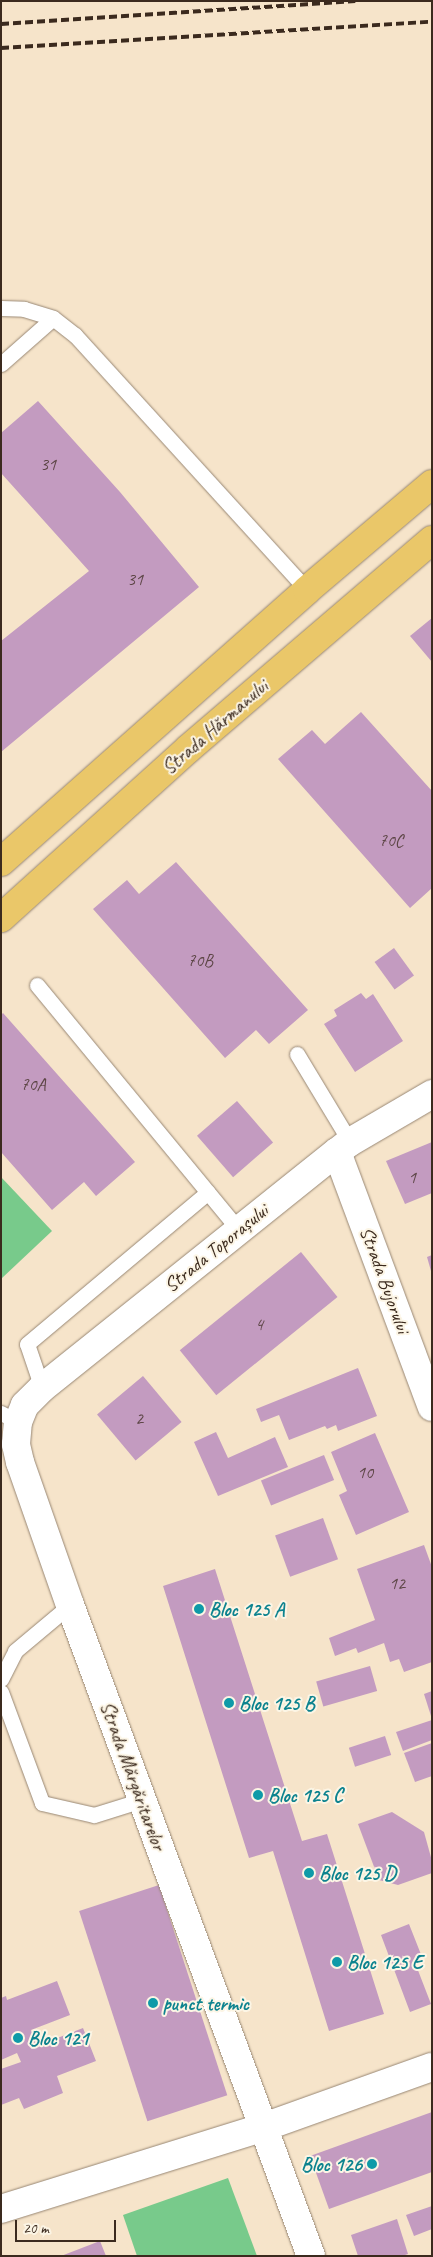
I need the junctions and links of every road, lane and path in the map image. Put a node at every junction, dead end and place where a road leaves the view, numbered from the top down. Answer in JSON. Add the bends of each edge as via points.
{"nodes":[{"id":1,"x":1,"y":308,"type":"edge"},
{"id":2,"x":53,"y":318,"type":"junction"},
{"id":3,"x":1,"y":364,"type":"edge"},
{"id":4,"x":432,"y":484,"type":"edge"},
{"id":5,"x":432,"y":540,"type":"edge"},
{"id":6,"x":307,"y":590,"type":"junction"},
{"id":7,"x":1,"y":862,"type":"edge"},
{"id":8,"x":1,"y":918,"type":"edge"},
{"id":9,"x":37,"y":985,"type":"dead end"},
{"id":10,"x":297,"y":1054,"type":"dead end"},
{"id":11,"x":432,"y":1094,"type":"edge"},
{"id":12,"x":344,"y":1147,"type":"junction"},
{"id":13,"x":208,"y":1192,"type":"junction"},
{"id":14,"x":239,"y":1230,"type":"junction"},
{"id":15,"x":42,"y":1388,"type":"junction"},
{"id":16,"x":432,"y":1408,"type":"edge"},
{"id":17,"x":10,"y":1418,"type":"edge"},
{"id":18,"x":70,"y":1605,"type":"junction"},
{"id":19,"x":1,"y":1679,"type":"edge"},
{"id":20,"x":1,"y":1692,"type":"edge"},
{"id":21,"x":142,"y":1800,"type":"junction"},
{"id":22,"x":432,"y":2067,"type":"edge"},
{"id":23,"x":264,"y":2126,"type":"junction"},
{"id":24,"x":1,"y":2209,"type":"edge"},
{"id":25,"x":311,"y":2256,"type":"edge"}],
"edges":[{"from":1,"to":2,"type":"lane","via":[[24,309]]},
{"from":2,"to":3,"type":"lane"},
{"from":2,"to":6,"type":"lane","via":[[75,335]]},
{"from":4,"to":6,"type":"main road","name":"Strada Hărmanului"},
{"from":5,"to":8,"type":"main road","name":"Strada Hărmanului","via":[[188,749]]},
{"from":6,"to":7,"type":"main road","name":"Strada Hărmanului"},
{"from":9,"to":13,"type":"lane"},
{"from":10,"to":12,"type":"lane"},
{"from":11,"to":12,"type":"street","name":"Strada Toporașului"},
{"from":12,"to":14,"type":"street","name":"Strada Toporașului"},
{"from":12,"to":16,"type":"street","name":"Strada Bujorului"},
{"from":13,"to":14,"type":"lane"},
{"from":13,"to":15,"type":"lane","via":[[27,1344]]},
{"from":14,"to":15,"type":"street","name":"Strada Toporașului"},
{"from":15,"to":17,"type":"street","name":"Strada Toporașului"},
{"from":17,"to":18,"type":"street","name":"Strada Mărgăritarelor","via":[[20,1462]]},
{"from":18,"to":19,"type":"lane","via":[[15,1652]]},
{"from":18,"to":21,"type":"street","name":"Strada Mărgăritarelor"},
{"from":20,"to":21,"type":"lane","via":[[42,1803],[94,1814]]},
{"from":21,"to":23,"type":"street","name":"Strada Mărgăritarelor"},
{"from":22,"to":23,"type":"street"},
{"from":23,"to":24,"type":"street"},
{"from":23,"to":25,"type":"street","name":"Strada Mărgăritarelor"}]}
